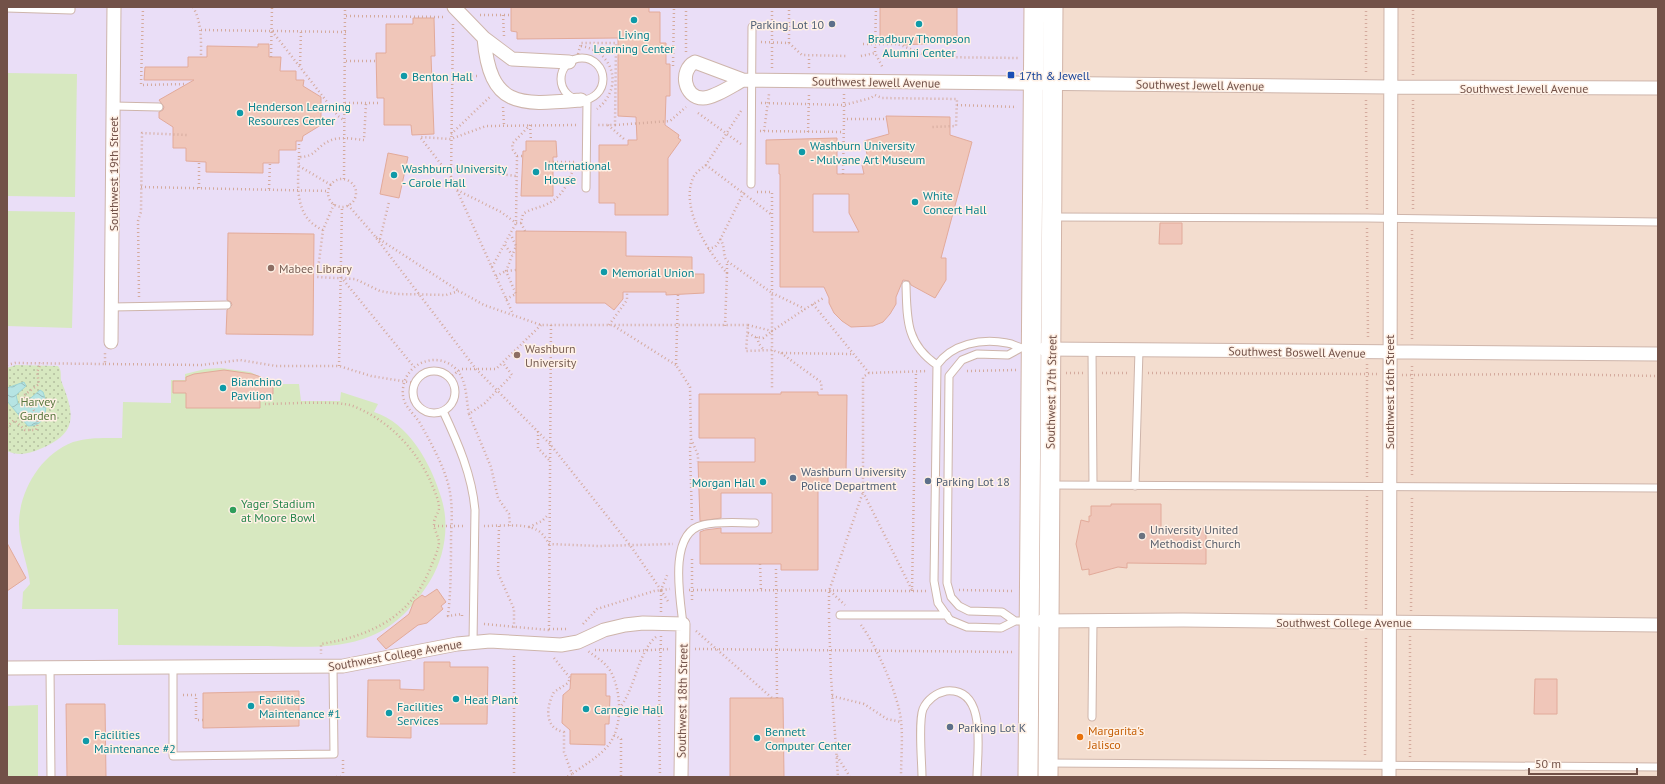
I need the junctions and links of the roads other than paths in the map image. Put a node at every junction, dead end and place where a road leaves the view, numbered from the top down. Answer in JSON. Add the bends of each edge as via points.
{"nodes":[{"id":1,"x":71,"y":7,"type":"edge"},
{"id":2,"x":114,"y":7,"type":"edge"},
{"id":3,"x":454,"y":7,"type":"edge"},
{"id":4,"x":1034,"y":7,"type":"edge"},
{"id":5,"x":1053,"y":7,"type":"edge"},
{"id":6,"x":1391,"y":7,"type":"edge"},
{"id":7,"x":7,"y":8,"type":"edge"},
{"id":8,"x":752,"y":27,"type":"dead end"},
{"id":9,"x":484,"y":38,"type":"junction"},
{"id":10,"x":573,"y":60,"type":"junction"},
{"id":11,"x":747,"y":80,"type":"junction"},
{"id":12,"x":1034,"y":83,"type":"junction"},
{"id":13,"x":1053,"y":83,"type":"junction"},
{"id":14,"x":1390,"y":87,"type":"junction"},
{"id":15,"x":1658,"y":88,"type":"edge"},
{"id":16,"x":584,"y":100,"type":"junction"},
{"id":17,"x":114,"y":106,"type":"junction"},
{"id":18,"x":159,"y":107,"type":"dead end"},
{"id":19,"x":748,"y":186,"type":"road end"},
{"id":20,"x":586,"y":188,"type":"dead end"},
{"id":21,"x":1052,"y":217,"type":"junction"},
{"id":22,"x":1389,"y":219,"type":"junction"},
{"id":23,"x":1658,"y":222,"type":"edge"},
{"id":24,"x":906,"y":285,"type":"dead end"},
{"id":25,"x":227,"y":305,"type":"dead end"},
{"id":26,"x":112,"y":307,"type":"junction"},
{"id":27,"x":111,"y":342,"type":"road end"},
{"id":28,"x":1026,"y":349,"type":"junction"},
{"id":29,"x":1051,"y":349,"type":"junction"},
{"id":30,"x":1092,"y":350,"type":"junction"},
{"id":31,"x":1139,"y":350,"type":"junction"},
{"id":32,"x":1389,"y":353,"type":"junction"},
{"id":33,"x":1658,"y":354,"type":"edge"},
{"id":34,"x":936,"y":368,"type":"junction"},
{"id":35,"x":443,"y":411,"type":"junction"},
{"id":36,"x":1050,"y":485,"type":"junction"},
{"id":37,"x":1093,"y":486,"type":"junction"},
{"id":38,"x":1135,"y":486,"type":"junction"},
{"id":39,"x":1389,"y":486,"type":"junction"},
{"id":40,"x":1658,"y":488,"type":"edge"},
{"id":41,"x":755,"y":523,"type":"dead end"},
{"id":42,"x":840,"y":615,"type":"dead end"},
{"id":43,"x":947,"y":615,"type":"junction"},
{"id":44,"x":683,"y":621,"type":"junction"},
{"id":45,"x":1022,"y":621,"type":"junction"},
{"id":46,"x":1050,"y":621,"type":"junction"},
{"id":47,"x":1093,"y":621,"type":"junction"},
{"id":48,"x":1389,"y":622,"type":"junction"},
{"id":49,"x":1658,"y":625,"type":"edge"},
{"id":50,"x":473,"y":642,"type":"junction"},
{"id":51,"x":333,"y":667,"type":"junction"},
{"id":52,"x":7,"y":668,"type":"edge"},
{"id":53,"x":50,"y":668,"type":"junction"},
{"id":54,"x":173,"y":668,"type":"junction"},
{"id":55,"x":1092,"y":717,"type":"dead end"},
{"id":56,"x":1658,"y":767,"type":"edge"},
{"id":57,"x":1048,"y":770,"type":"edge"},
{"id":58,"x":1389,"y":771,"type":"edge"},
{"id":59,"x":51,"y":777,"type":"edge"},
{"id":60,"x":681,"y":777,"type":"edge"},
{"id":61,"x":922,"y":777,"type":"edge"},
{"id":62,"x":976,"y":777,"type":"edge"},
{"id":63,"x":1028,"y":777,"type":"edge"}],
"edges":[{"from":1,"to":7,"type":"lane","via":[[71,10]]},
{"from":2,"to":17,"type":"street","name":"Southwest 19th Street"},
{"from":3,"to":9,"type":"street"},
{"from":4,"to":12,"type":"main road","name":"Southwest 17th Street"},
{"from":5,"to":13,"type":"main road","name":"Southwest 17th Street"},
{"from":6,"to":14,"type":"street","name":"Southwest 16th Street"},
{"from":8,"to":11,"type":"lane"},
{"from":9,"to":10,"type":"street","via":[[512,58]]},
{"from":9,"to":16,"type":"street","via":[[491,77],[498,89],[508,97],[519,101],[550,103]]},
{"from":10,"to":16,"type":"lane","via":[[562,74],[562,87],[567,94]]},
{"from":10,"to":16,"type":"lane","via":[[586,58],[601,70],[602,87],[595,96]]},
{"from":11,"to":12,"type":"street","name":"Southwest Jewell Avenue"},
{"from":11,"to":19,"type":"lane","via":[[751,102]]},
{"from":12,"to":13,"type":"street","name":"Southwest Jewell Avenue"},
{"from":12,"to":28,"type":"main road","name":"Southwest 17th Street"},
{"from":13,"to":14,"type":"street","name":"Southwest Jewell Avenue"},
{"from":13,"to":21,"type":"main road","name":"Southwest 17th Street"},
{"from":14,"to":15,"type":"street","name":"Southwest Jewell Avenue"},
{"from":14,"to":22,"type":"street","name":"Southwest 16th Street"},
{"from":16,"to":20,"type":"lane"},
{"from":17,"to":18,"type":"lane"},
{"from":17,"to":26,"type":"street","name":"Southwest 19th Street"},
{"from":21,"to":22,"type":"lane"},
{"from":21,"to":29,"type":"main road","name":"Southwest 17th Street"},
{"from":22,"to":23,"type":"lane"},
{"from":22,"to":32,"type":"street","name":"Southwest 16th Street"},
{"from":24,"to":34,"type":"lane","via":[[907,320],[912,337],[921,352]]},
{"from":25,"to":26,"type":"lane"},
{"from":26,"to":27,"type":"street","name":"Southwest 19th Street"},
{"from":28,"to":29,"type":"street","name":"Southwest Boswell Avenue"},
{"from":28,"to":34,"type":"lane","via":[[1008,343],[972,342],[943,357]]},
{"from":28,"to":45,"type":"main road","name":"Southwest 17th Street","via":[[1032,373]]},
{"from":28,"to":45,"type":"lane","via":[[1008,355],[977,354],[962,360],[949,376],[947,583],[951,597],[959,606],[969,611],[1002,612]]},
{"from":29,"to":30,"type":"street","name":"Southwest Boswell Avenue"},
{"from":29,"to":36,"type":"main road","name":"Southwest 17th Street"},
{"from":30,"to":31,"type":"street","name":"Southwest Boswell Avenue"},
{"from":30,"to":37,"type":"lane"},
{"from":31,"to":32,"type":"street","name":"Southwest Boswell Avenue"},
{"from":31,"to":38,"type":"lane"},
{"from":32,"to":33,"type":"street","name":"Southwest Boswell Avenue"},
{"from":32,"to":39,"type":"street","name":"Southwest 16th Street"},
{"from":34,"to":43,"type":"lane","via":[[934,582],[938,603]]},
{"from":35,"to":35,"type":"lane","via":[[450,405],[454,396],[454,386],[449,378],[442,372],[433,371],[420,376],[414,383],[412,394],[417,405],[431,413]]},
{"from":35,"to":50,"type":"lane","via":[[469,474],[473,492]]},
{"from":36,"to":37,"type":"lane"},
{"from":36,"to":46,"type":"main road","name":"Southwest 17th Street"},
{"from":37,"to":38,"type":"lane"},
{"from":38,"to":39,"type":"lane"},
{"from":39,"to":40,"type":"lane"},
{"from":39,"to":48,"type":"street","name":"Southwest 16th Street"},
{"from":41,"to":44,"type":"lane","via":[[702,525],[687,532],[680,554],[679,590]]},
{"from":42,"to":43,"type":"lane"},
{"from":43,"to":45,"type":"lane","via":[[950,620],[967,627],[1001,628]]},
{"from":44,"to":50,"type":"street","name":"Southwest College Avenue","via":[[625,625],[604,630],[578,642],[512,650]]},
{"from":44,"to":60,"type":"street","name":"Southwest 18th Street"},
{"from":45,"to":46,"type":"street","name":"Southwest College Avenue"},
{"from":45,"to":63,"type":"main road","name":"Southwest 17th Street","via":[[1029,651]]},
{"from":46,"to":47,"type":"street","name":"Southwest College Avenue"},
{"from":46,"to":57,"type":"main road","name":"Southwest 17th Street"},
{"from":47,"to":48,"type":"street","name":"Southwest College Avenue"},
{"from":47,"to":55,"type":"lane"},
{"from":48,"to":49,"type":"street","name":"Southwest College Avenue"},
{"from":48,"to":58,"type":"street","name":"Southwest 16th Street"},
{"from":50,"to":51,"type":"street","name":"Southwest College Avenue"},
{"from":51,"to":54,"type":"street","name":"Southwest College Avenue"},
{"from":51,"to":54,"type":"lane","via":[[334,754],[173,756]]},
{"from":52,"to":53,"type":"street","name":"Southwest College Avenue"},
{"from":53,"to":54,"type":"street","name":"Southwest College Avenue"},
{"from":53,"to":59,"type":"lane"},
{"from":56,"to":58,"type":"lane","via":[[1410,765]]},
{"from":57,"to":58,"type":"lane","via":[[1364,765]]},
{"from":61,"to":62,"type":"lane","via":[[922,710],[933,696],[949,691],[967,697],[976,712]]}]}
